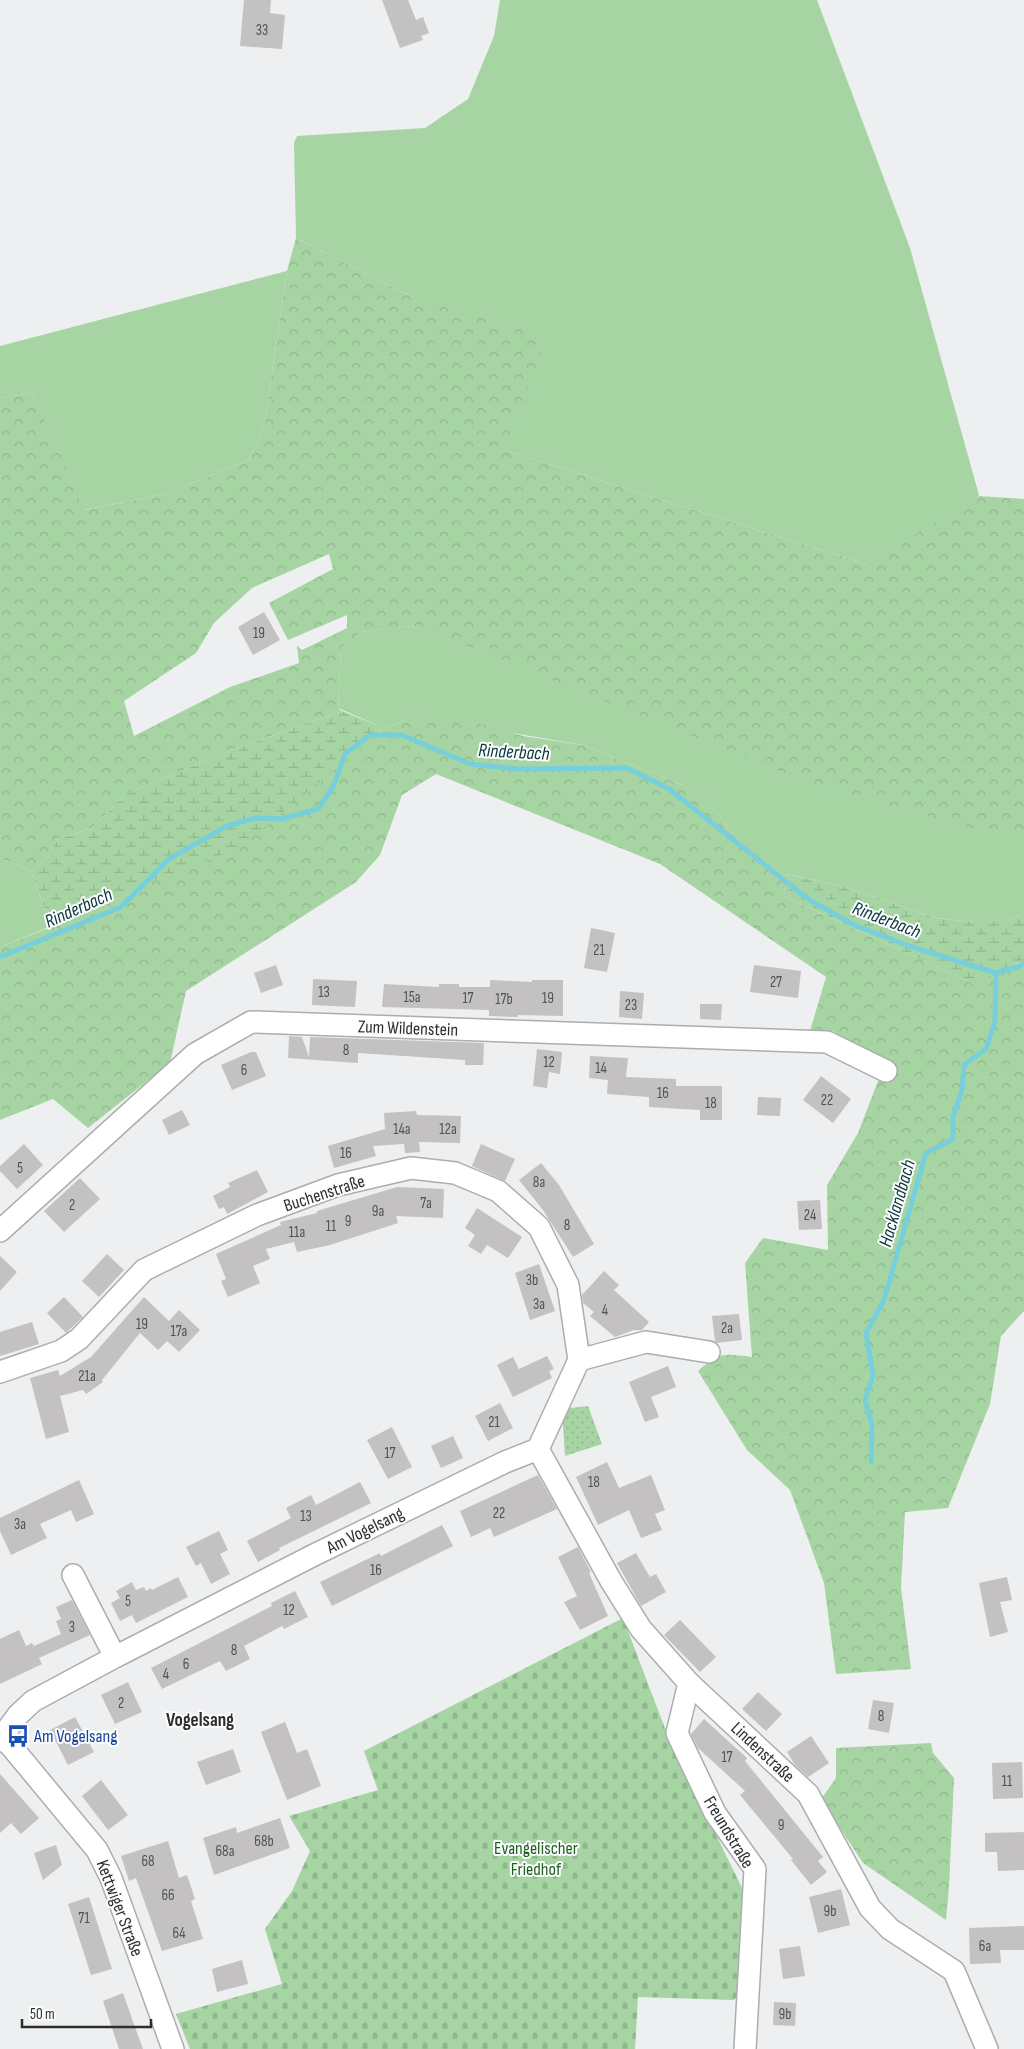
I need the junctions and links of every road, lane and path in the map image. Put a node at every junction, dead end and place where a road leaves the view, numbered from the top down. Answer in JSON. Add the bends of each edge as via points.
{"nodes":[{"id":1,"x":886,"y":1071,"type":"dead end"},
{"id":2,"x":0,"y":1231,"type":"edge"},
{"id":3,"x":709,"y":1352,"type":"dead end"},
{"id":4,"x":579,"y":1360,"type":"junction"},
{"id":5,"x":0,"y":1372,"type":"edge"},
{"id":6,"x":538,"y":1449,"type":"junction"},
{"id":7,"x":73,"y":1575,"type":"dead end"},
{"id":8,"x":116,"y":1657,"type":"junction"},
{"id":9,"x":689,"y":1683,"type":"junction"},
{"id":10,"x":0,"y":1738,"type":"edge"},
{"id":11,"x":173,"y":2049,"type":"edge"},
{"id":12,"x":745,"y":2049,"type":"edge"},
{"id":13,"x":987,"y":2049,"type":"edge"}],
"edges":[{"from":1,"to":2,"type":"street","name":"Zum Wildenstein","via":[[828,1042],[251,1022],[195,1054]]},
{"from":3,"to":4,"type":"street","via":[[646,1342]]},
{"from":4,"to":5,"type":"street","name":"Buchenstraße","via":[[568,1285],[539,1227],[498,1191],[455,1173],[411,1168],[338,1185],[257,1215],[144,1270],[79,1339],[61,1351]]},
{"from":4,"to":6,"type":"street"},
{"from":6,"to":8,"type":"street","name":"Am Vogelsang","via":[[314,1555]]},
{"from":6,"to":9,"type":"street","name":"Lindenstraße","via":[[641,1629]]},
{"from":7,"to":8,"type":"street"},
{"from":8,"to":10,"type":"street","name":"Am Vogelsang","via":[[33,1701]]},
{"from":9,"to":12,"type":"street","name":"Freundstraße","via":[[677,1733],[715,1813],[755,1870]]},
{"from":9,"to":13,"type":"street","name":"Lindenstraße","via":[[808,1794],[870,1908],[890,1929],[954,1971]]},
{"from":10,"to":11,"type":"street","name":"Kettwiger Straße","via":[[10,1745],[97,1850],[111,1878]]}]}
